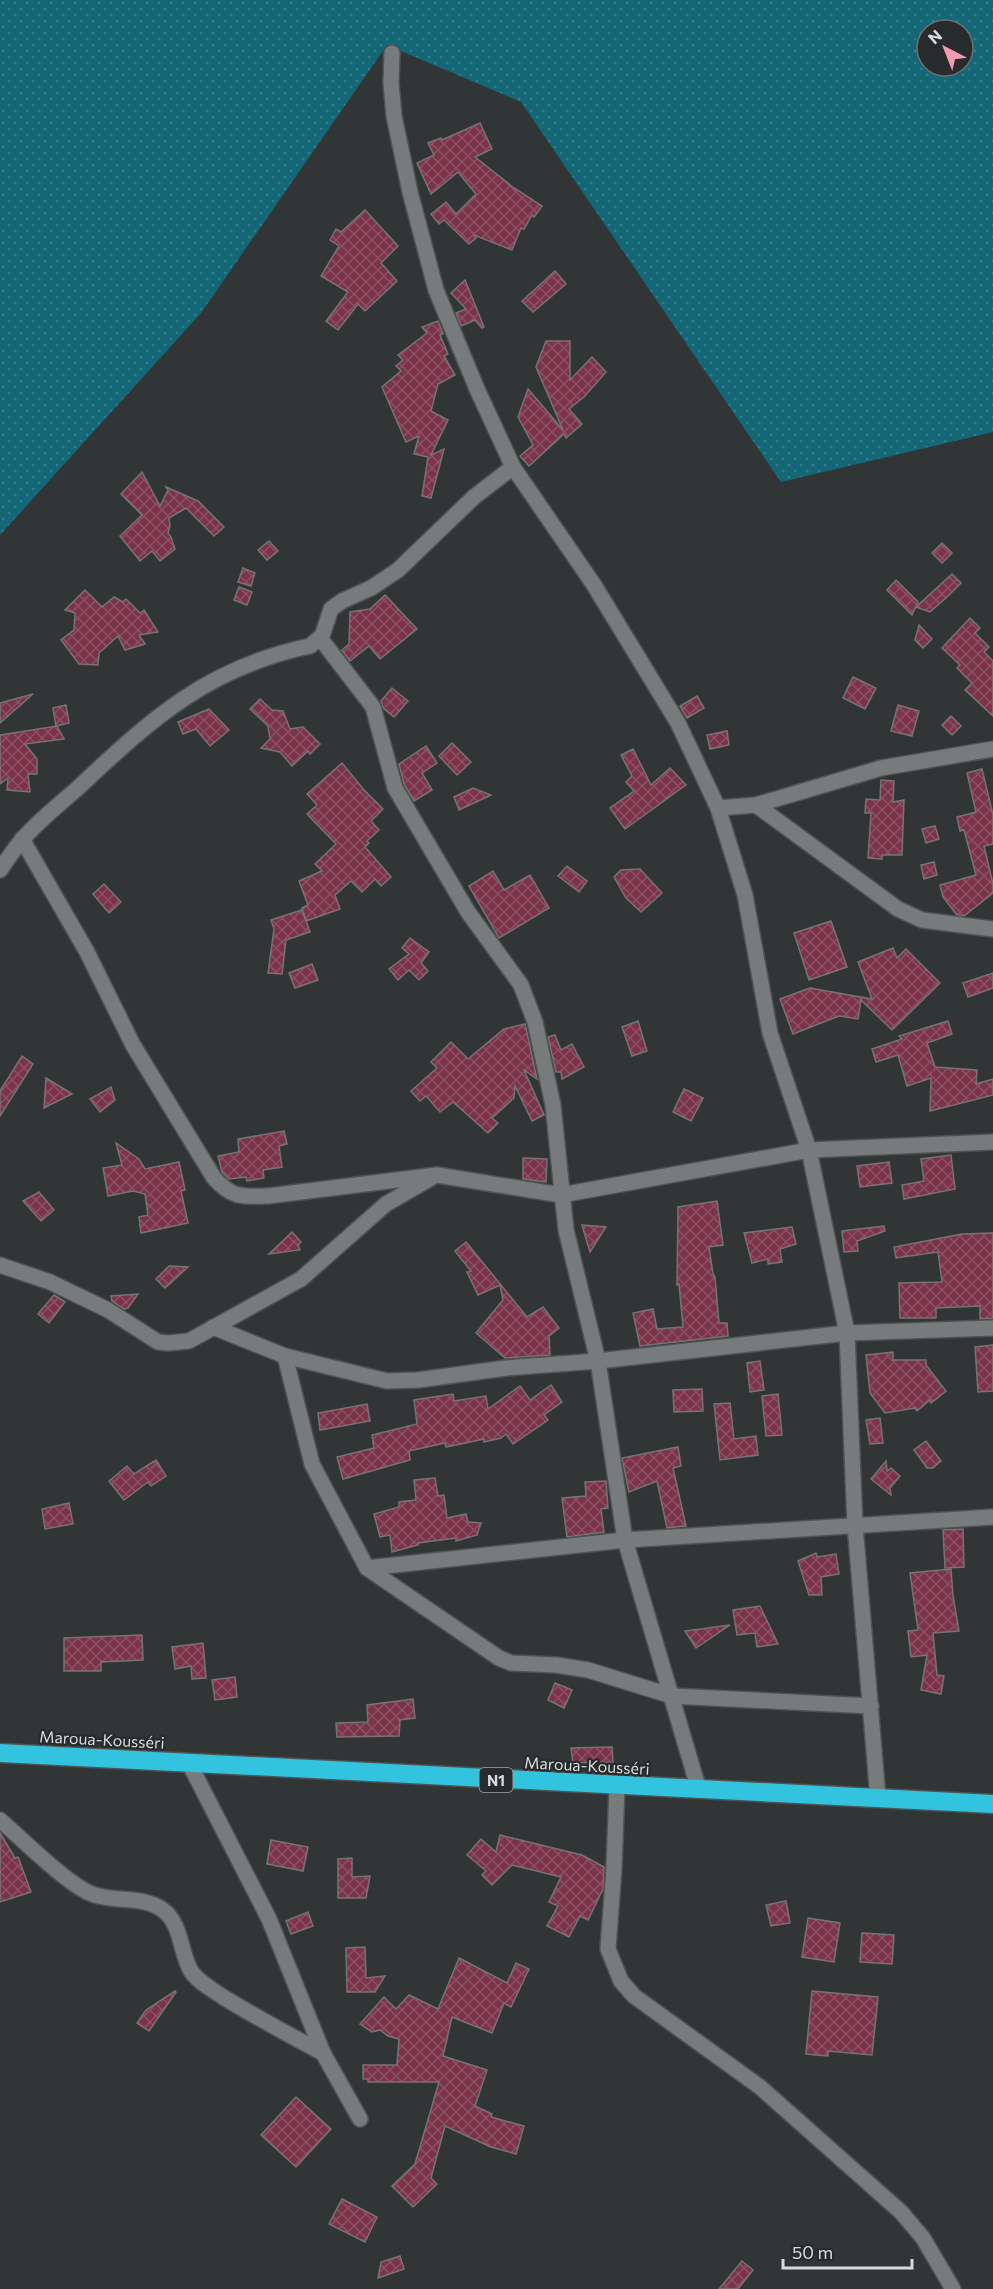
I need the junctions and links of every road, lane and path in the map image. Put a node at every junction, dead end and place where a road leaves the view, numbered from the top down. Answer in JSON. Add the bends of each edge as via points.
{"nodes":[{"id":1,"x":392,"y":53,"type":"dead end"},
{"id":2,"x":513,"y":467,"type":"junction"},
{"id":3,"x":320,"y":638,"type":"junction"},
{"id":4,"x":993,"y":749,"type":"edge"},
{"id":5,"x":756,"y":805,"type":"junction"},
{"id":6,"x":718,"y":808,"type":"junction"},
{"id":7,"x":22,"y":839,"type":"junction"},
{"id":8,"x":0,"y":870,"type":"edge"},
{"id":9,"x":993,"y":929,"type":"edge"},
{"id":10,"x":993,"y":1142,"type":"edge"},
{"id":11,"x":809,"y":1150,"type":"junction"},
{"id":12,"x":437,"y":1175,"type":"junction"},
{"id":13,"x":561,"y":1195,"type":"junction"},
{"id":14,"x":0,"y":1265,"type":"edge"},
{"id":15,"x":213,"y":1327,"type":"junction"},
{"id":16,"x":993,"y":1328,"type":"edge"},
{"id":17,"x":847,"y":1333,"type":"junction"},
{"id":18,"x":285,"y":1356,"type":"junction"},
{"id":19,"x":598,"y":1361,"type":"junction"},
{"id":20,"x":993,"y":1517,"type":"edge"},
{"id":21,"x":855,"y":1526,"type":"junction"},
{"id":22,"x":625,"y":1540,"type":"junction"},
{"id":23,"x":367,"y":1568,"type":"junction"},
{"id":24,"x":672,"y":1696,"type":"junction"},
{"id":25,"x":871,"y":1706,"type":"junction"},
{"id":26,"x":0,"y":1753,"type":"edge"},
{"id":27,"x":189,"y":1763,"type":"junction"},
{"id":28,"x":617,"y":1786,"type":"junction"},
{"id":29,"x":699,"y":1790,"type":"junction"},
{"id":30,"x":878,"y":1798,"type":"junction"},
{"id":31,"x":993,"y":1804,"type":"edge"},
{"id":32,"x":0,"y":1820,"type":"edge"},
{"id":33,"x":323,"y":2054,"type":"junction"},
{"id":34,"x":360,"y":2119,"type":"dead end"},
{"id":35,"x":953,"y":2289,"type":"edge"}],
"edges":[{"from":1,"to":2,"type":"street","via":[[391,83],[400,149],[436,290]]},
{"from":2,"to":3,"type":"street","via":[[474,496],[398,570],[331,609]]},
{"from":2,"to":6,"type":"street","via":[[594,585],[678,723]]},
{"from":3,"to":7,"type":"street","via":[[310,646],[238,667],[187,694],[142,729]]},
{"from":3,"to":13,"type":"street","via":[[374,707],[395,788],[468,912],[521,985],[535,1022],[553,1105]]},
{"from":4,"to":5,"type":"street","via":[[881,768]]},
{"from":5,"to":6,"type":"street"},
{"from":5,"to":9,"type":"street","via":[[898,909],[922,920]]},
{"from":6,"to":11,"type":"street","via":[[745,895],[770,1033]]},
{"from":7,"to":8,"type":"street"},
{"from":7,"to":12,"type":"street","via":[[91,960],[133,1045],[223,1188],[240,1196],[268,1197]]},
{"from":10,"to":11,"type":"street"},
{"from":11,"to":13,"type":"street"},
{"from":11,"to":17,"type":"street"},
{"from":12,"to":13,"type":"street"},
{"from":12,"to":15,"type":"street","via":[[386,1204],[301,1278]]},
{"from":13,"to":19,"type":"street"},
{"from":14,"to":15,"type":"street","via":[[50,1282],[108,1310],[158,1342],[189,1341]]},
{"from":15,"to":18,"type":"street"},
{"from":16,"to":17,"type":"street"},
{"from":17,"to":19,"type":"street"},
{"from":17,"to":21,"type":"street"},
{"from":18,"to":19,"type":"street","via":[[387,1381]]},
{"from":18,"to":23,"type":"street","via":[[312,1464]]},
{"from":19,"to":22,"type":"street"},
{"from":20,"to":21,"type":"street"},
{"from":21,"to":22,"type":"street"},
{"from":21,"to":25,"type":"street"},
{"from":22,"to":23,"type":"street"},
{"from":22,"to":24,"type":"street"},
{"from":23,"to":24,"type":"street","via":[[511,1663],[588,1670]]},
{"from":24,"to":25,"type":"street"},
{"from":24,"to":29,"type":"street"},
{"from":25,"to":30,"type":"street"},
{"from":26,"to":27,"type":"highway","name":"Maroua-Kousséri","number":"N1"},
{"from":27,"to":28,"type":"highway","name":"Maroua-Kousséri","number":"N1"},
{"from":27,"to":33,"type":"street","via":[[269,1919]]},
{"from":28,"to":29,"type":"highway","name":"Maroua-Kousséri","number":"N1"},
{"from":28,"to":35,"type":"street","via":[[608,1949],[621,1981],[634,1996],[760,2087],[901,2212],[923,2238]]},
{"from":29,"to":30,"type":"highway","name":"Maroua-Kousséri","number":"N1"},
{"from":30,"to":31,"type":"highway","name":"Maroua-Kousséri","number":"N1"},
{"from":32,"to":33,"type":"street","via":[[90,1894],[157,1905],[169,1914],[192,1971],[209,1988]]},
{"from":33,"to":34,"type":"street"}]}
